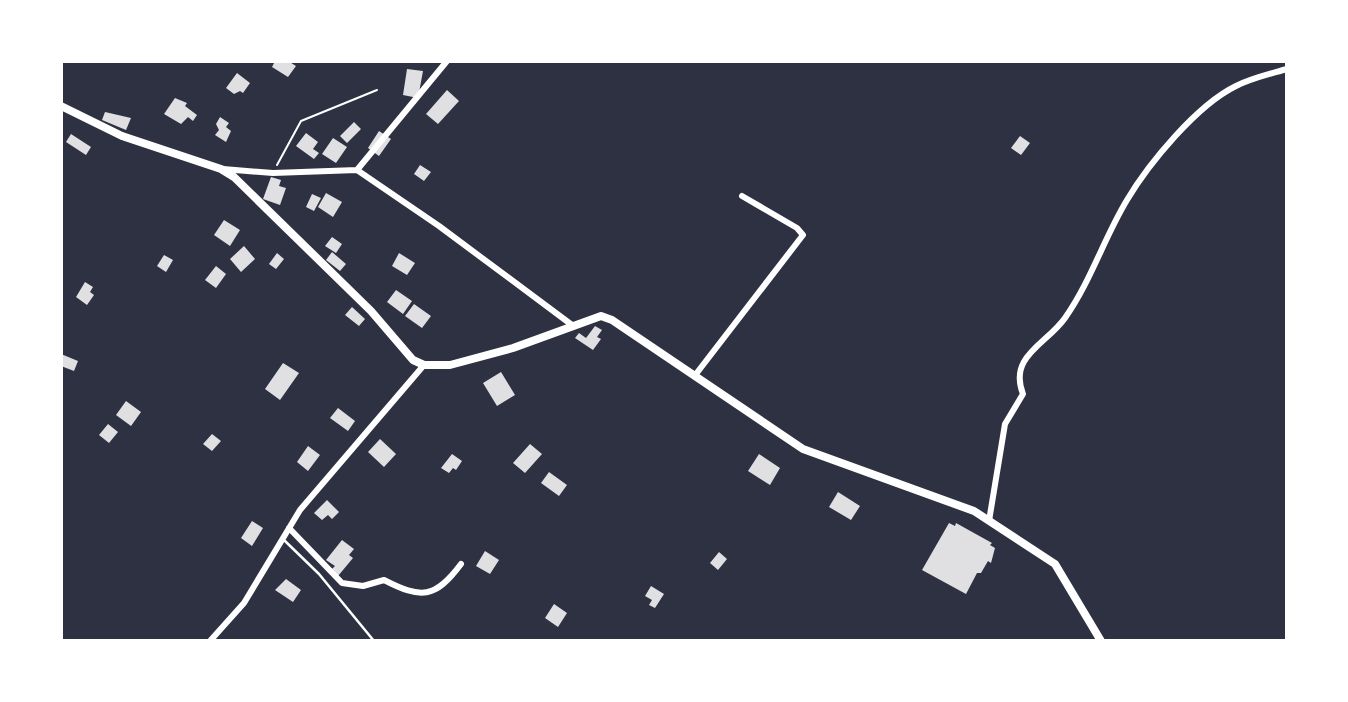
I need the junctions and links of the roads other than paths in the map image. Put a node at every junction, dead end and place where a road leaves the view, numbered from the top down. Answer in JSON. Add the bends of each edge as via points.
{"nodes":[{"id":1,"x":447,"y":61,"type":"edge"},
{"id":2,"x":1287,"y":69,"type":"edge"},
{"id":3,"x":61,"y":106,"type":"edge"},
{"id":4,"x":221,"y":169,"type":"junction"},
{"id":5,"x":357,"y":170,"type":"junction"},
{"id":6,"x":742,"y":196,"type":"dead end"},
{"id":7,"x":572,"y":325,"type":"junction"},
{"id":8,"x":424,"y":365,"type":"junction"},
{"id":9,"x":696,"y":374,"type":"junction"},
{"id":10,"x":989,"y":521,"type":"junction"},
{"id":11,"x":289,"y":527,"type":"junction"},
{"id":12,"x":282,"y":539,"type":"junction"},
{"id":13,"x":461,"y":564,"type":"dead end"},
{"id":14,"x":210,"y":641,"type":"edge"},
{"id":15,"x":373,"y":641,"type":"edge"},
{"id":16,"x":1101,"y":641,"type":"edge"}],
"edges":[{"from":1,"to":5,"type":"street"},
{"from":2,"to":10,"type":"street","via":[[1235,86],[1210,105],[1180,131],[1126,201],[1064,320],[1019,370],[1017,380],[1023,394],[1005,424]]},
{"from":3,"to":4,"type":"main road","via":[[122,136]]},
{"from":4,"to":5,"type":"street","via":[[273,173]]},
{"from":4,"to":8,"type":"main road","via":[[371,311],[413,360]]},
{"from":5,"to":7,"type":"street"},
{"from":6,"to":9,"type":"street","via":[[803,235]]},
{"from":7,"to":8,"type":"main road","via":[[463,362]]},
{"from":7,"to":9,"type":"main road","via":[[601,316],[612,320]]},
{"from":8,"to":11,"type":"street"},
{"from":9,"to":10,"type":"main road","via":[[803,449],[974,511]]},
{"from":10,"to":16,"type":"main road","via":[[1055,564]]},
{"from":11,"to":12,"type":"street"},
{"from":11,"to":13,"type":"street","via":[[342,583],[363,586],[384,580],[412,594],[435,591]]},
{"from":12,"to":14,"type":"street","via":[[244,603]]},
{"from":12,"to":15,"type":"lane","via":[[319,574]]}]}
